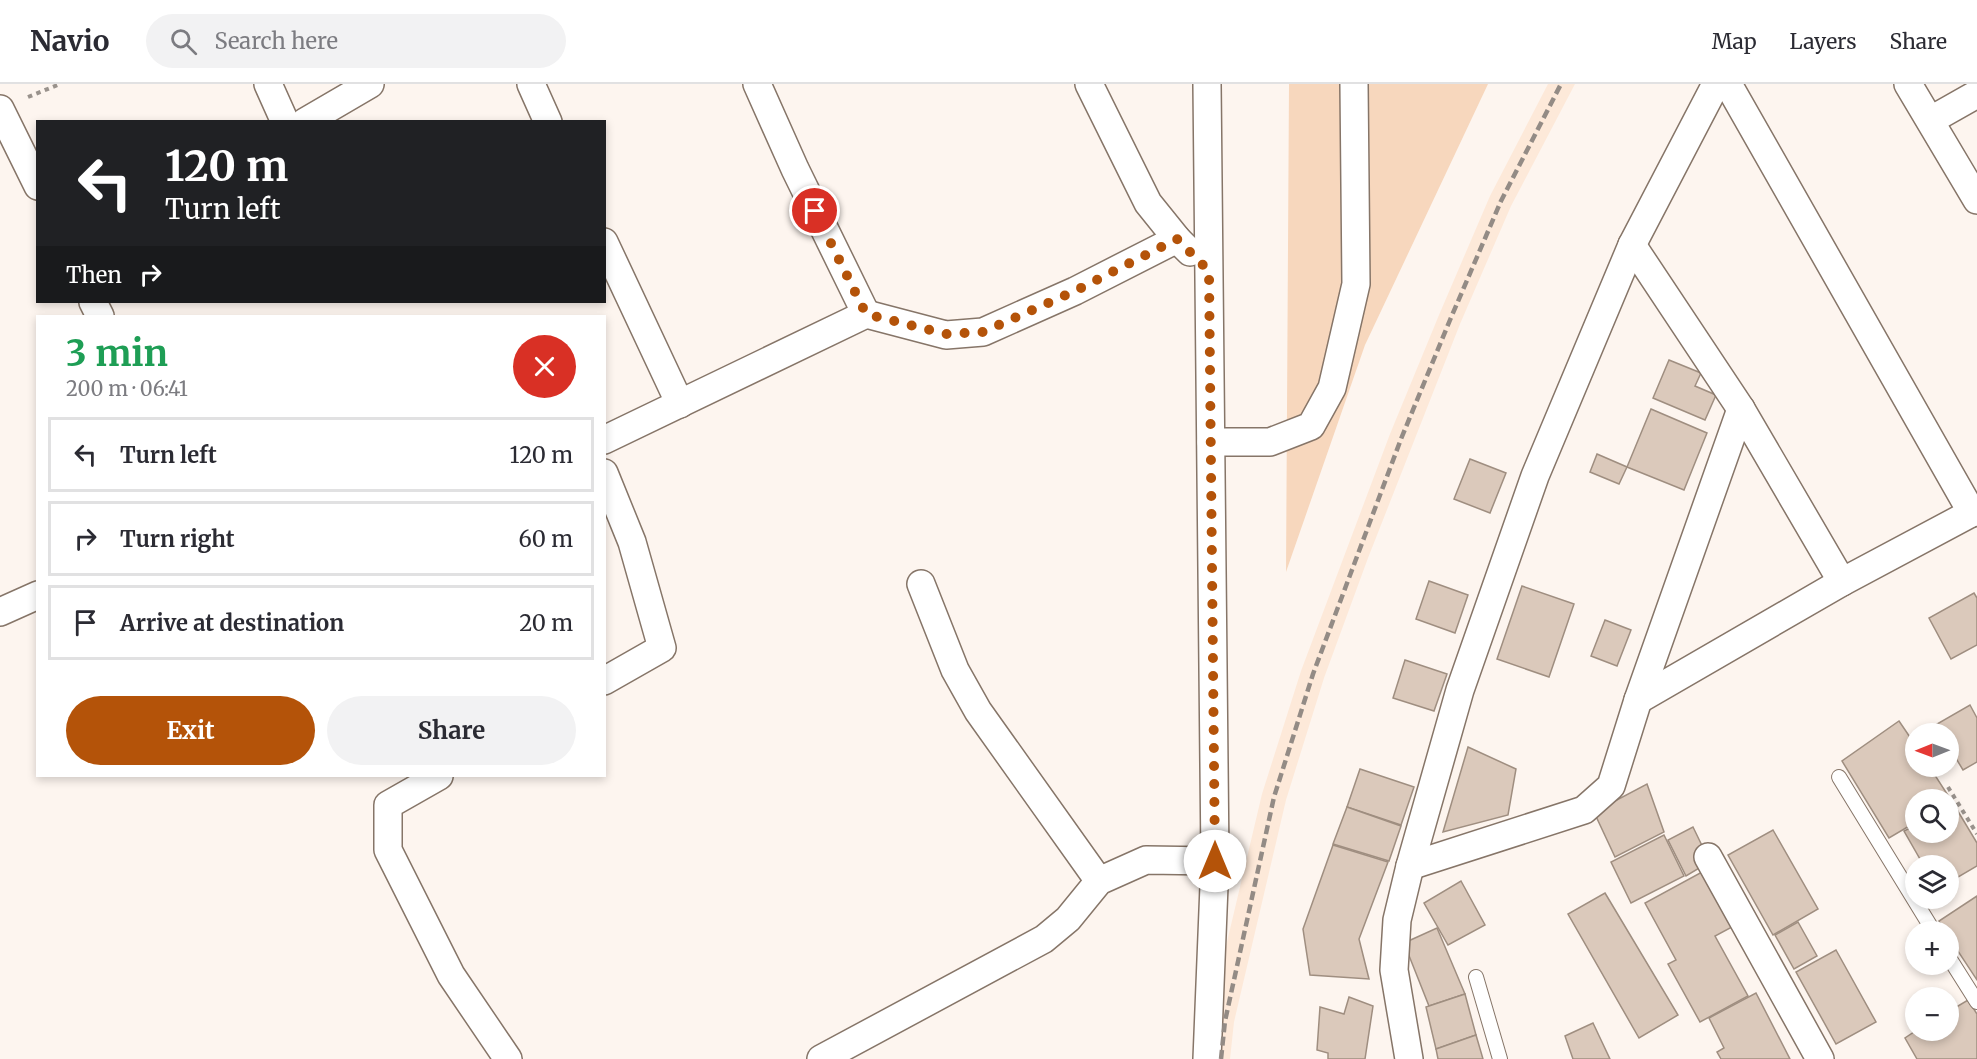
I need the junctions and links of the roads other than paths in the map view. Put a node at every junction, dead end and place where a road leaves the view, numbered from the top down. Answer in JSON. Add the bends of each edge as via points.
{"nodes":[{"id":1,"x":268,"y":84,"type":"edge"},
{"id":2,"x":370,"y":84,"type":"edge"},
{"id":3,"x":531,"y":84,"type":"edge"},
{"id":4,"x":757,"y":84,"type":"edge"},
{"id":5,"x":1089,"y":84,"type":"edge"},
{"id":6,"x":1207,"y":84,"type":"edge"},
{"id":7,"x":1354,"y":84,"type":"edge"},
{"id":8,"x":1716,"y":84,"type":"edge"},
{"id":9,"x":1728,"y":84,"type":"edge"},
{"id":10,"x":1908,"y":84,"type":"edge"},
{"id":11,"x":1977,"y":94,"type":"edge"},
{"id":12,"x":0,"y":109,"type":"edge"},
{"id":13,"x":284,"y":120,"type":"edge"},
{"id":14,"x":308,"y":120,"type":"edge"},
{"id":15,"x":547,"y":120,"type":"edge"},
{"id":16,"x":1931,"y":120,"type":"junction"},
{"id":17,"x":36,"y":182,"type":"edge"},
{"id":18,"x":1977,"y":200,"type":"edge"},
{"id":19,"x":1177,"y":239,"type":"junction"},
{"id":20,"x":1632,"y":245,"type":"junction"},
{"id":21,"x":606,"y":246,"type":"edge"},
{"id":22,"x":1209,"y":271,"type":"junction"},
{"id":23,"x":866,"y":314,"type":"junction"},
{"id":24,"x":680,"y":404,"type":"junction"},
{"id":25,"x":1741,"y":409,"type":"junction"},
{"id":26,"x":606,"y":439,"type":"edge"},
{"id":27,"x":1211,"y":442,"type":"junction"},
{"id":28,"x":606,"y":478,"type":"edge"},
{"id":29,"x":1974,"y":512,"type":"edge"},
{"id":30,"x":1842,"y":582,"type":"junction"},
{"id":31,"x":921,"y":584,"type":"dead end"},
{"id":32,"x":36,"y":596,"type":"edge"},
{"id":33,"x":0,"y":612,"type":"edge"},
{"id":34,"x":606,"y":680,"type":"edge"},
{"id":35,"x":1638,"y":700,"type":"junction"},
{"id":36,"x":437,"y":777,"type":"edge"},
{"id":37,"x":1839,"y":777,"type":"dead end"},
{"id":38,"x":1708,"y":857,"type":"dead end"},
{"id":39,"x":1215,"y":861,"type":"junction"},
{"id":40,"x":1410,"y":866,"type":"junction"},
{"id":41,"x":1099,"y":881,"type":"junction"},
{"id":42,"x":1927,"y":921,"type":"edge"},
{"id":43,"x":1959,"y":973,"type":"edge"},
{"id":44,"x":1476,"y":977,"type":"dead end"},
{"id":45,"x":1977,"y":1002,"type":"edge"},
{"id":46,"x":508,"y":1059,"type":"edge"},
{"id":47,"x":821,"y":1059,"type":"edge"},
{"id":48,"x":1207,"y":1059,"type":"edge"},
{"id":49,"x":1409,"y":1059,"type":"edge"},
{"id":50,"x":1500,"y":1059,"type":"edge"},
{"id":51,"x":1820,"y":1059,"type":"edge"}],
"edges":[{"from":1,"to":13,"type":"street"},
{"from":2,"to":14,"type":"street"},
{"from":3,"to":15,"type":"street"},
{"from":4,"to":23,"type":"street"},
{"from":5,"to":19,"type":"street","via":[[1148,203]]},
{"from":6,"to":22,"type":"street"},
{"from":7,"to":27,"type":"street","via":[[1356,284],[1332,388],[1311,426],[1270,442]]},
{"from":8,"to":20,"type":"street"},
{"from":9,"to":29,"type":"street"},
{"from":10,"to":16,"type":"street"},
{"from":11,"to":16,"type":"street"},
{"from":12,"to":17,"type":"street"},
{"from":16,"to":18,"type":"street"},
{"from":19,"to":22,"type":"street"},
{"from":19,"to":23,"type":"street","via":[[983,332],[946,334]]},
{"from":20,"to":25,"type":"street"},
{"from":20,"to":40,"type":"street","via":[[1535,476],[1460,690]]},
{"from":21,"to":24,"type":"street"},
{"from":22,"to":27,"type":"street"},
{"from":23,"to":24,"type":"street"},
{"from":24,"to":26,"type":"street"},
{"from":25,"to":30,"type":"street"},
{"from":25,"to":35,"type":"street"},
{"from":27,"to":39,"type":"street"},
{"from":28,"to":34,"type":"street","via":[[632,542],[662,648]]},
{"from":29,"to":30,"type":"street"},
{"from":30,"to":35,"type":"street"},
{"from":31,"to":41,"type":"street","via":[[955,670],[978,711]]},
{"from":32,"to":33,"type":"street"},
{"from":35,"to":40,"type":"street","via":[[1611,786],[1584,810]]},
{"from":36,"to":46,"type":"street","via":[[388,805],[388,850],[451,975]]},
{"from":37,"to":42,"type":"lane"},
{"from":38,"to":51,"type":"street"},
{"from":39,"to":41,"type":"street","via":[[1146,860]]},
{"from":39,"to":48,"type":"street"},
{"from":40,"to":49,"type":"street","via":[[1397,920],[1394,970]]},
{"from":41,"to":47,"type":"street","via":[[1068,919],[1044,939]]},
{"from":43,"to":45,"type":"lane"},
{"from":44,"to":50,"type":"lane"}]}
